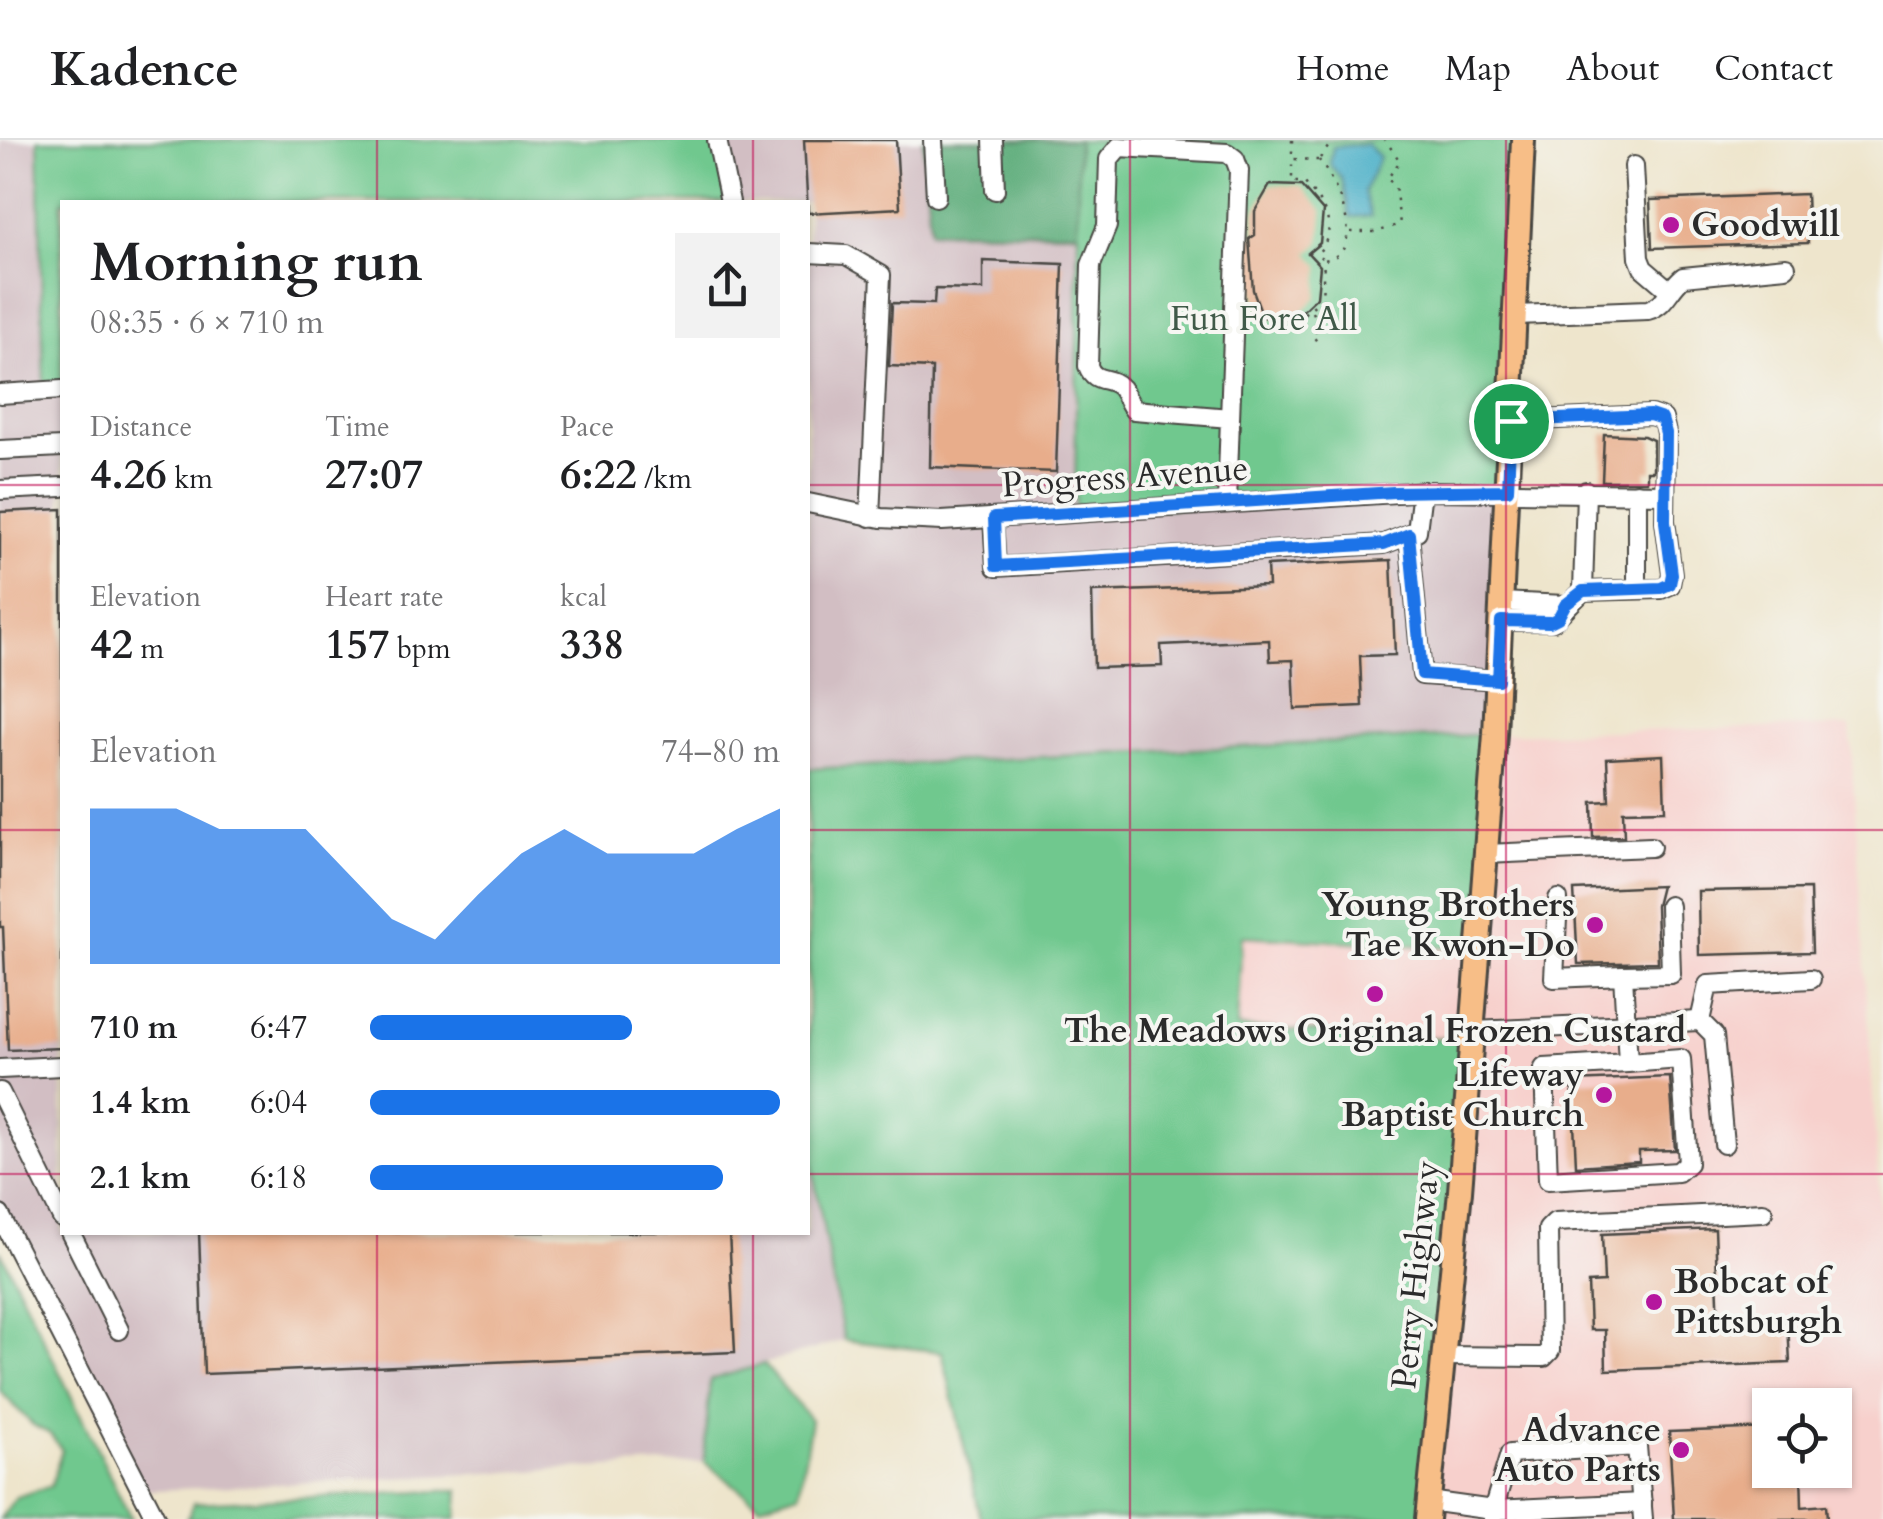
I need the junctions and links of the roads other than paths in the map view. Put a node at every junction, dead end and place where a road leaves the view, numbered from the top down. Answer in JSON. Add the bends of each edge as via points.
{"nodes":[{"id":1,"x":718,"y":140,"type":"edge"},
{"id":2,"x":934,"y":140,"type":"edge"},
{"id":3,"x":993,"y":140,"type":"edge"},
{"id":4,"x":1523,"y":140,"type":"edge"},
{"id":5,"x":1634,"y":166,"type":"dead end"},
{"id":6,"x":995,"y":190,"type":"dead end"},
{"id":7,"x":936,"y":197,"type":"dead end"},
{"id":8,"x":730,"y":200,"type":"edge"},
{"id":9,"x":810,"y":252,"type":"edge"},
{"id":10,"x":1786,"y":267,"type":"dead end"},
{"id":11,"x":1670,"y":291,"type":"junction"},
{"id":12,"x":1516,"y":315,"type":"junction"},
{"id":13,"x":60,"y":390,"type":"edge"},
{"id":14,"x":0,"y":394,"type":"edge"},
{"id":15,"x":1230,"y":418,"type":"junction"},
{"id":16,"x":1511,"y":421,"type":"junction"},
{"id":17,"x":60,"y":447,"type":"edge"},
{"id":18,"x":0,"y":450,"type":"edge"},
{"id":19,"x":60,"y":487,"type":"edge"},
{"id":20,"x":0,"y":490,"type":"edge"},
{"id":21,"x":1508,"y":490,"type":"junction"},
{"id":22,"x":1422,"y":491,"type":"junction"},
{"id":23,"x":1586,"y":491,"type":"junction"},
{"id":24,"x":1637,"y":492,"type":"junction"},
{"id":25,"x":1665,"y":494,"type":"junction"},
{"id":26,"x":1228,"y":502,"type":"junction"},
{"id":27,"x":810,"y":503,"type":"edge"},
{"id":28,"x":870,"y":516,"type":"junction"},
{"id":29,"x":994,"y":518,"type":"junction"},
{"id":30,"x":1409,"y":534,"type":"junction"},
{"id":31,"x":1637,"y":589,"type":"junction"},
{"id":32,"x":1583,"y":591,"type":"junction"},
{"id":33,"x":1501,"y":611,"type":"junction"},
{"id":34,"x":1498,"y":680,"type":"junction"},
{"id":35,"x":1650,"y":847,"type":"dead end"},
{"id":36,"x":1486,"y":854,"type":"junction"},
{"id":37,"x":1558,"y":899,"type":"dead end"},
{"id":38,"x":1670,"y":906,"type":"dead end"},
{"id":39,"x":1622,"y":975,"type":"junction"},
{"id":40,"x":1811,"y":980,"type":"dead end"},
{"id":41,"x":1700,"y":1021,"type":"junction"},
{"id":42,"x":1626,"y":1025,"type":"junction"},
{"id":43,"x":1472,"y":1030,"type":"junction"},
{"id":44,"x":1628,"y":1063,"type":"junction"},
{"id":45,"x":60,"y":1066,"type":"edge"},
{"id":46,"x":0,"y":1069,"type":"edge"},
{"id":47,"x":0,"y":1092,"type":"edge"},
{"id":48,"x":1724,"y":1144,"type":"dead end"},
{"id":49,"x":1763,"y":1212,"type":"dead end"},
{"id":50,"x":60,"y":1214,"type":"edge"},
{"id":51,"x":0,"y":1216,"type":"edge"},
{"id":52,"x":71,"y":1235,"type":"edge"},
{"id":53,"x":118,"y":1330,"type":"dead end"},
{"id":54,"x":1443,"y":1356,"type":"junction"},
{"id":55,"x":1428,"y":1510,"type":"edge"},
{"id":56,"x":1643,"y":1511,"type":"edge"},
{"id":57,"x":1493,"y":1514,"type":"edge"},
{"id":58,"x":156,"y":1519,"type":"edge"}],
"edges":[{"from":1,"to":8,"type":"street"},
{"from":2,"to":7,"type":"street"},
{"from":3,"to":6,"type":"street"},
{"from":4,"to":12,"type":"main road","name":"Perry Highway"},
{"from":5,"to":11,"type":"street","via":[[1640,258]]},
{"from":9,"to":28,"type":"street","via":[[846,255],[881,275]]},
{"from":10,"to":11,"type":"street","via":[[1683,277]]},
{"from":11,"to":12,"type":"street","via":[[1648,310]]},
{"from":12,"to":16,"type":"main road","name":"Perry Highway"},
{"from":13,"to":14,"type":"street"},
{"from":15,"to":15,"type":"street","via":[[1235,159],[1212,151],[1119,147],[1108,159],[1107,226],[1092,265],[1091,374],[1123,390],[1134,410]]},
{"from":15,"to":26,"type":"street"},
{"from":16,"to":21,"type":"main road","name":"Perry Highway"},
{"from":16,"to":25,"type":"street","via":[[1662,419]]},
{"from":17,"to":18,"type":"street"},
{"from":19,"to":20,"type":"street"},
{"from":21,"to":22,"type":"street","name":"Progress Avenue"},
{"from":21,"to":23,"type":"street","name":"Progress Avenue"},
{"from":21,"to":33,"type":"main road","name":"Perry Highway"},
{"from":22,"to":26,"type":"street","name":"Progress Avenue"},
{"from":22,"to":30,"type":"street","via":[[1417,532]]},
{"from":23,"to":24,"type":"street","name":"Progress Avenue"},
{"from":23,"to":32,"type":"street"},
{"from":24,"to":25,"type":"street","name":"Progress Avenue"},
{"from":24,"to":31,"type":"street"},
{"from":25,"to":31,"type":"street","via":[[1670,584]]},
{"from":26,"to":29,"type":"street","name":"Progress Avenue"},
{"from":27,"to":28,"type":"street","name":"Progress Avenue"},
{"from":28,"to":29,"type":"street","name":"Progress Avenue"},
{"from":29,"to":30,"type":"street","via":[[996,566],[1384,544]]},
{"from":30,"to":34,"type":"street","via":[[1422,674]]},
{"from":31,"to":32,"type":"street"},
{"from":32,"to":33,"type":"street","via":[[1550,622]]},
{"from":33,"to":34,"type":"main road","name":"Perry Highway"},
{"from":34,"to":36,"type":"main road","name":"Perry Highway"},
{"from":35,"to":36,"type":"street"},
{"from":36,"to":43,"type":"main road","name":"Perry Highway"},
{"from":37,"to":39,"type":"street","via":[[1554,978]]},
{"from":38,"to":39,"type":"street","via":[[1672,974]]},
{"from":39,"to":42,"type":"street"},
{"from":40,"to":41,"type":"street","via":[[1708,986]]},
{"from":41,"to":42,"type":"street"},
{"from":41,"to":48,"type":"street","via":[[1714,1035]]},
{"from":42,"to":43,"type":"street"},
{"from":42,"to":44,"type":"street"},
{"from":43,"to":54,"type":"main road","name":"Perry Highway"},
{"from":44,"to":44,"type":"street","via":[[1681,1060],[1688,1164],[1678,1172],[1548,1180],[1544,1068]]},
{"from":45,"to":46,"type":"street"},
{"from":47,"to":50,"type":"street"},
{"from":49,"to":54,"type":"street","via":[[1554,1222],[1548,1229],[1550,1351],[1544,1357]]},
{"from":51,"to":58,"type":"street"},
{"from":52,"to":53,"type":"street"},
{"from":54,"to":55,"type":"main road","name":"Perry Highway"},
{"from":55,"to":57,"type":"street"},
{"from":56,"to":57,"type":"street"},
{"from":56,"to":57,"type":"street","via":[[1637,1446],[1510,1454]]}]}
